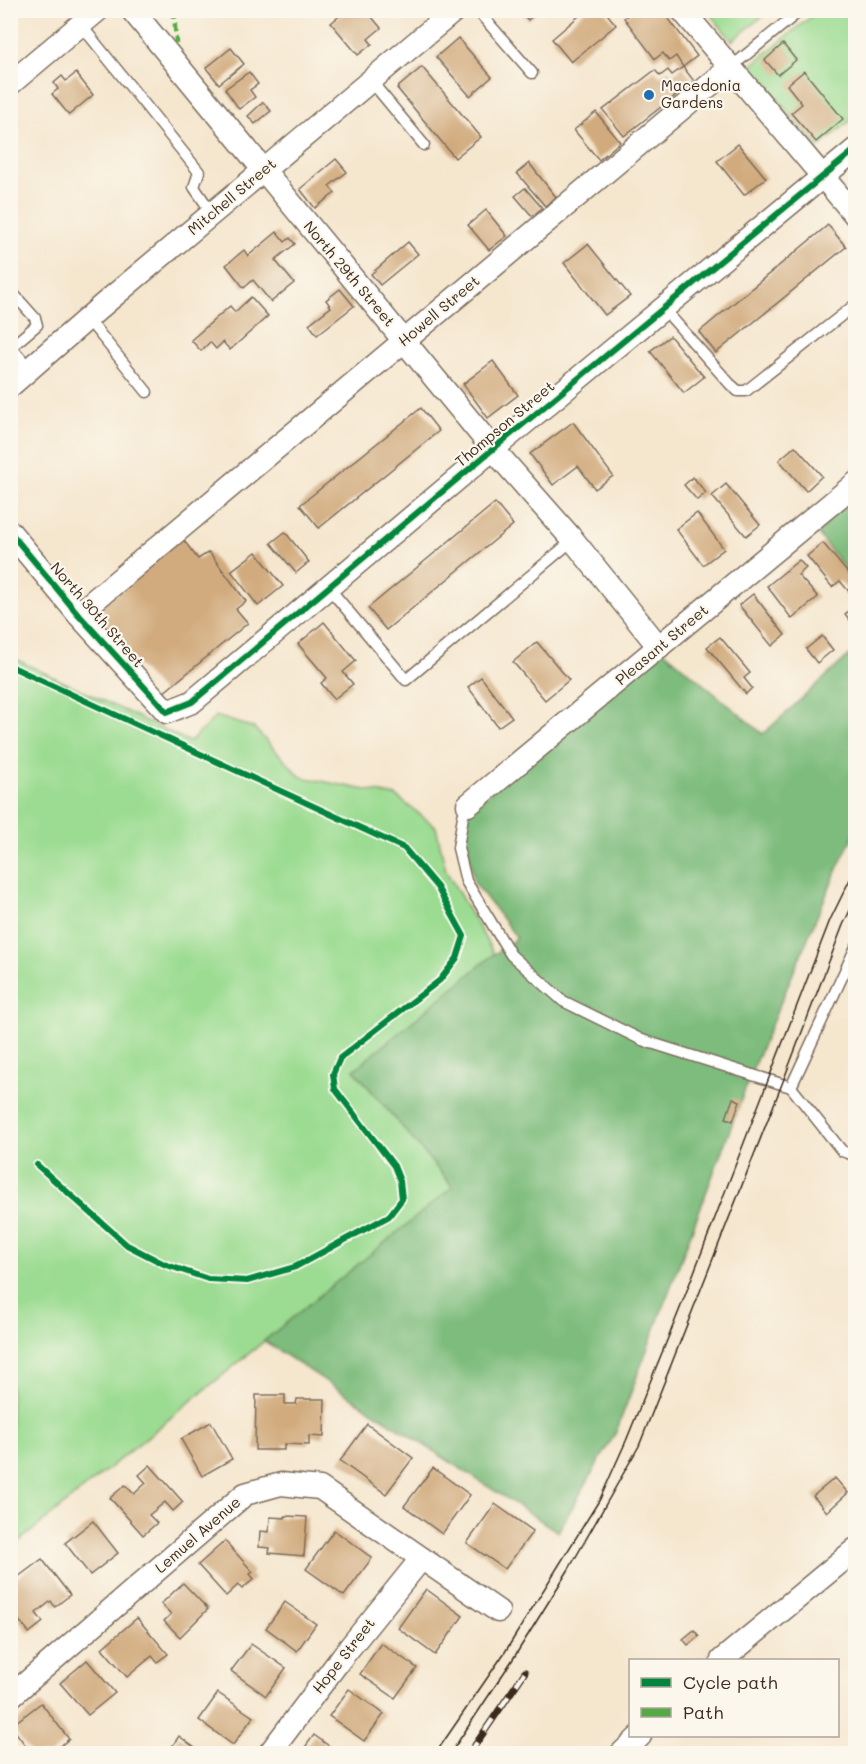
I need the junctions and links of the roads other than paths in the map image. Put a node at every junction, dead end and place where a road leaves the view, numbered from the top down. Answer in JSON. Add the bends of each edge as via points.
{"nodes":[{"id":1,"x":132,"y":10,"type":"edge"},
{"id":2,"x":455,"y":10,"type":"edge"},
{"id":3,"x":477,"y":10,"type":"edge"},
{"id":4,"x":682,"y":10,"type":"edge"},
{"id":5,"x":801,"y":10,"type":"edge"},
{"id":6,"x":90,"y":18,"type":"edge"},
{"id":7,"x":730,"y":68,"type":"junction"},
{"id":8,"x":532,"y":73,"type":"dead end"},
{"id":9,"x":371,"y":81,"type":"junction"},
{"id":10,"x":10,"y":84,"type":"edge"},
{"id":11,"x":424,"y":145,"type":"dead end"},
{"id":12,"x":855,"y":149,"type":"edge"},
{"id":13,"x":262,"y":171,"type":"junction"},
{"id":14,"x":822,"y":177,"type":"junction"},
{"id":15,"x":212,"y":213,"type":"junction"},
{"id":16,"x":855,"y":216,"type":"edge"},
{"id":17,"x":10,"y":290,"type":"edge"},
{"id":18,"x":855,"y":304,"type":"edge"},
{"id":19,"x":663,"y":308,"type":"junction"},
{"id":20,"x":87,"y":318,"type":"junction"},
{"id":21,"x":405,"y":339,"type":"junction"},
{"id":22,"x":30,"y":369,"type":"junction"},
{"id":23,"x":10,"y":386,"type":"edge"},
{"id":24,"x":147,"y":392,"type":"dead end"},
{"id":25,"x":493,"y":449,"type":"junction"},
{"id":26,"x":855,"y":483,"type":"edge"},
{"id":27,"x":10,"y":532,"type":"edge"},
{"id":28,"x":573,"y":540,"type":"junction"},
{"id":29,"x":328,"y":587,"type":"junction"},
{"id":30,"x":78,"y":614,"type":"junction"},
{"id":31,"x":659,"y":648,"type":"junction"},
{"id":32,"x":167,"y":712,"type":"joint"},
{"id":33,"x":468,"y":805,"type":"joint"},
{"id":34,"x":855,"y":947,"type":"edge"},
{"id":35,"x":791,"y":1088,"type":"junction"},
{"id":36,"x":855,"y":1152,"type":"edge"},
{"id":37,"x":855,"y":1549,"type":"edge"},
{"id":38,"x":421,"y":1559,"type":"junction"},
{"id":39,"x":498,"y":1611,"type":"dead end"},
{"id":40,"x":723,"y":1659,"type":"edge"},
{"id":41,"x":10,"y":1697,"type":"edge"},
{"id":42,"x":639,"y":1737,"type":"edge"},
{"id":43,"x":269,"y":1754,"type":"edge"},
{"id":44,"x":621,"y":1754,"type":"edge"}],
"edges":[{"from":1,"to":13,"type":"street","name":"North 29th Street"},
{"from":2,"to":9,"type":"street","name":"Mitchell Street"},
{"from":3,"to":8,"type":"lane"},
{"from":4,"to":7,"type":"street"},
{"from":5,"to":7,"type":"lane","name":"Howell Street"},
{"from":6,"to":10,"type":"street"},
{"from":6,"to":15,"type":"lane","via":[[199,172],[194,187]]},
{"from":7,"to":14,"type":"street"},
{"from":7,"to":21,"type":"street","name":"Howell Street"},
{"from":9,"to":11,"type":"lane"},
{"from":9,"to":13,"type":"street","name":"Mitchell Street"},
{"from":12,"to":14,"type":"street","name":"Thompson Street"},
{"from":13,"to":15,"type":"street","name":"Mitchell Street"},
{"from":13,"to":21,"type":"street","name":"North 29th Street"},
{"from":14,"to":16,"type":"street"},
{"from":14,"to":19,"type":"street","name":"Thompson Street"},
{"from":15,"to":20,"type":"street","name":"Mitchell Street"},
{"from":17,"to":22,"type":"lane","via":[[38,325],[11,347]]},
{"from":18,"to":19,"type":"lane","via":[[746,391],[738,391],[730,384]]},
{"from":19,"to":25,"type":"street","name":"Thompson Street"},
{"from":20,"to":22,"type":"street","name":"Mitchell Street"},
{"from":20,"to":24,"type":"lane"},
{"from":21,"to":25,"type":"street","name":"North 29th Street"},
{"from":21,"to":30,"type":"street","name":"Howell Street"},
{"from":22,"to":23,"type":"street","name":"Mitchell Street"},
{"from":25,"to":28,"type":"street","name":"North 29th Street"},
{"from":25,"to":29,"type":"street","name":"Thompson Street"},
{"from":26,"to":31,"type":"street","name":"Pleasant Street"},
{"from":27,"to":30,"type":"street","name":"North 30th Street"},
{"from":28,"to":29,"type":"lane","via":[[406,680]]},
{"from":28,"to":31,"type":"street","name":"North 29th Street"},
{"from":29,"to":32,"type":"street","name":"Thompson Street","via":[[192,702]]},
{"from":30,"to":32,"type":"street","name":"North 30th Street"},
{"from":31,"to":33,"type":"street","name":"Pleasant Street"},
{"from":33,"to":35,"type":"lane","via":[[458,848],[466,881],[511,955],[562,1001],[642,1040]]},
{"from":34,"to":35,"type":"lane"},
{"from":35,"to":36,"type":"lane","via":[[842,1151],[854,1155]]},
{"from":37,"to":40,"type":"street"},
{"from":38,"to":39,"type":"street","name":"Lemuel Avenue"},
{"from":38,"to":41,"type":"street","name":"Lemuel Avenue","via":[[320,1488],[281,1484],[245,1494]]},
{"from":38,"to":43,"type":"street","name":"Hope Street"},
{"from":42,"to":44,"type":"street"}]}
